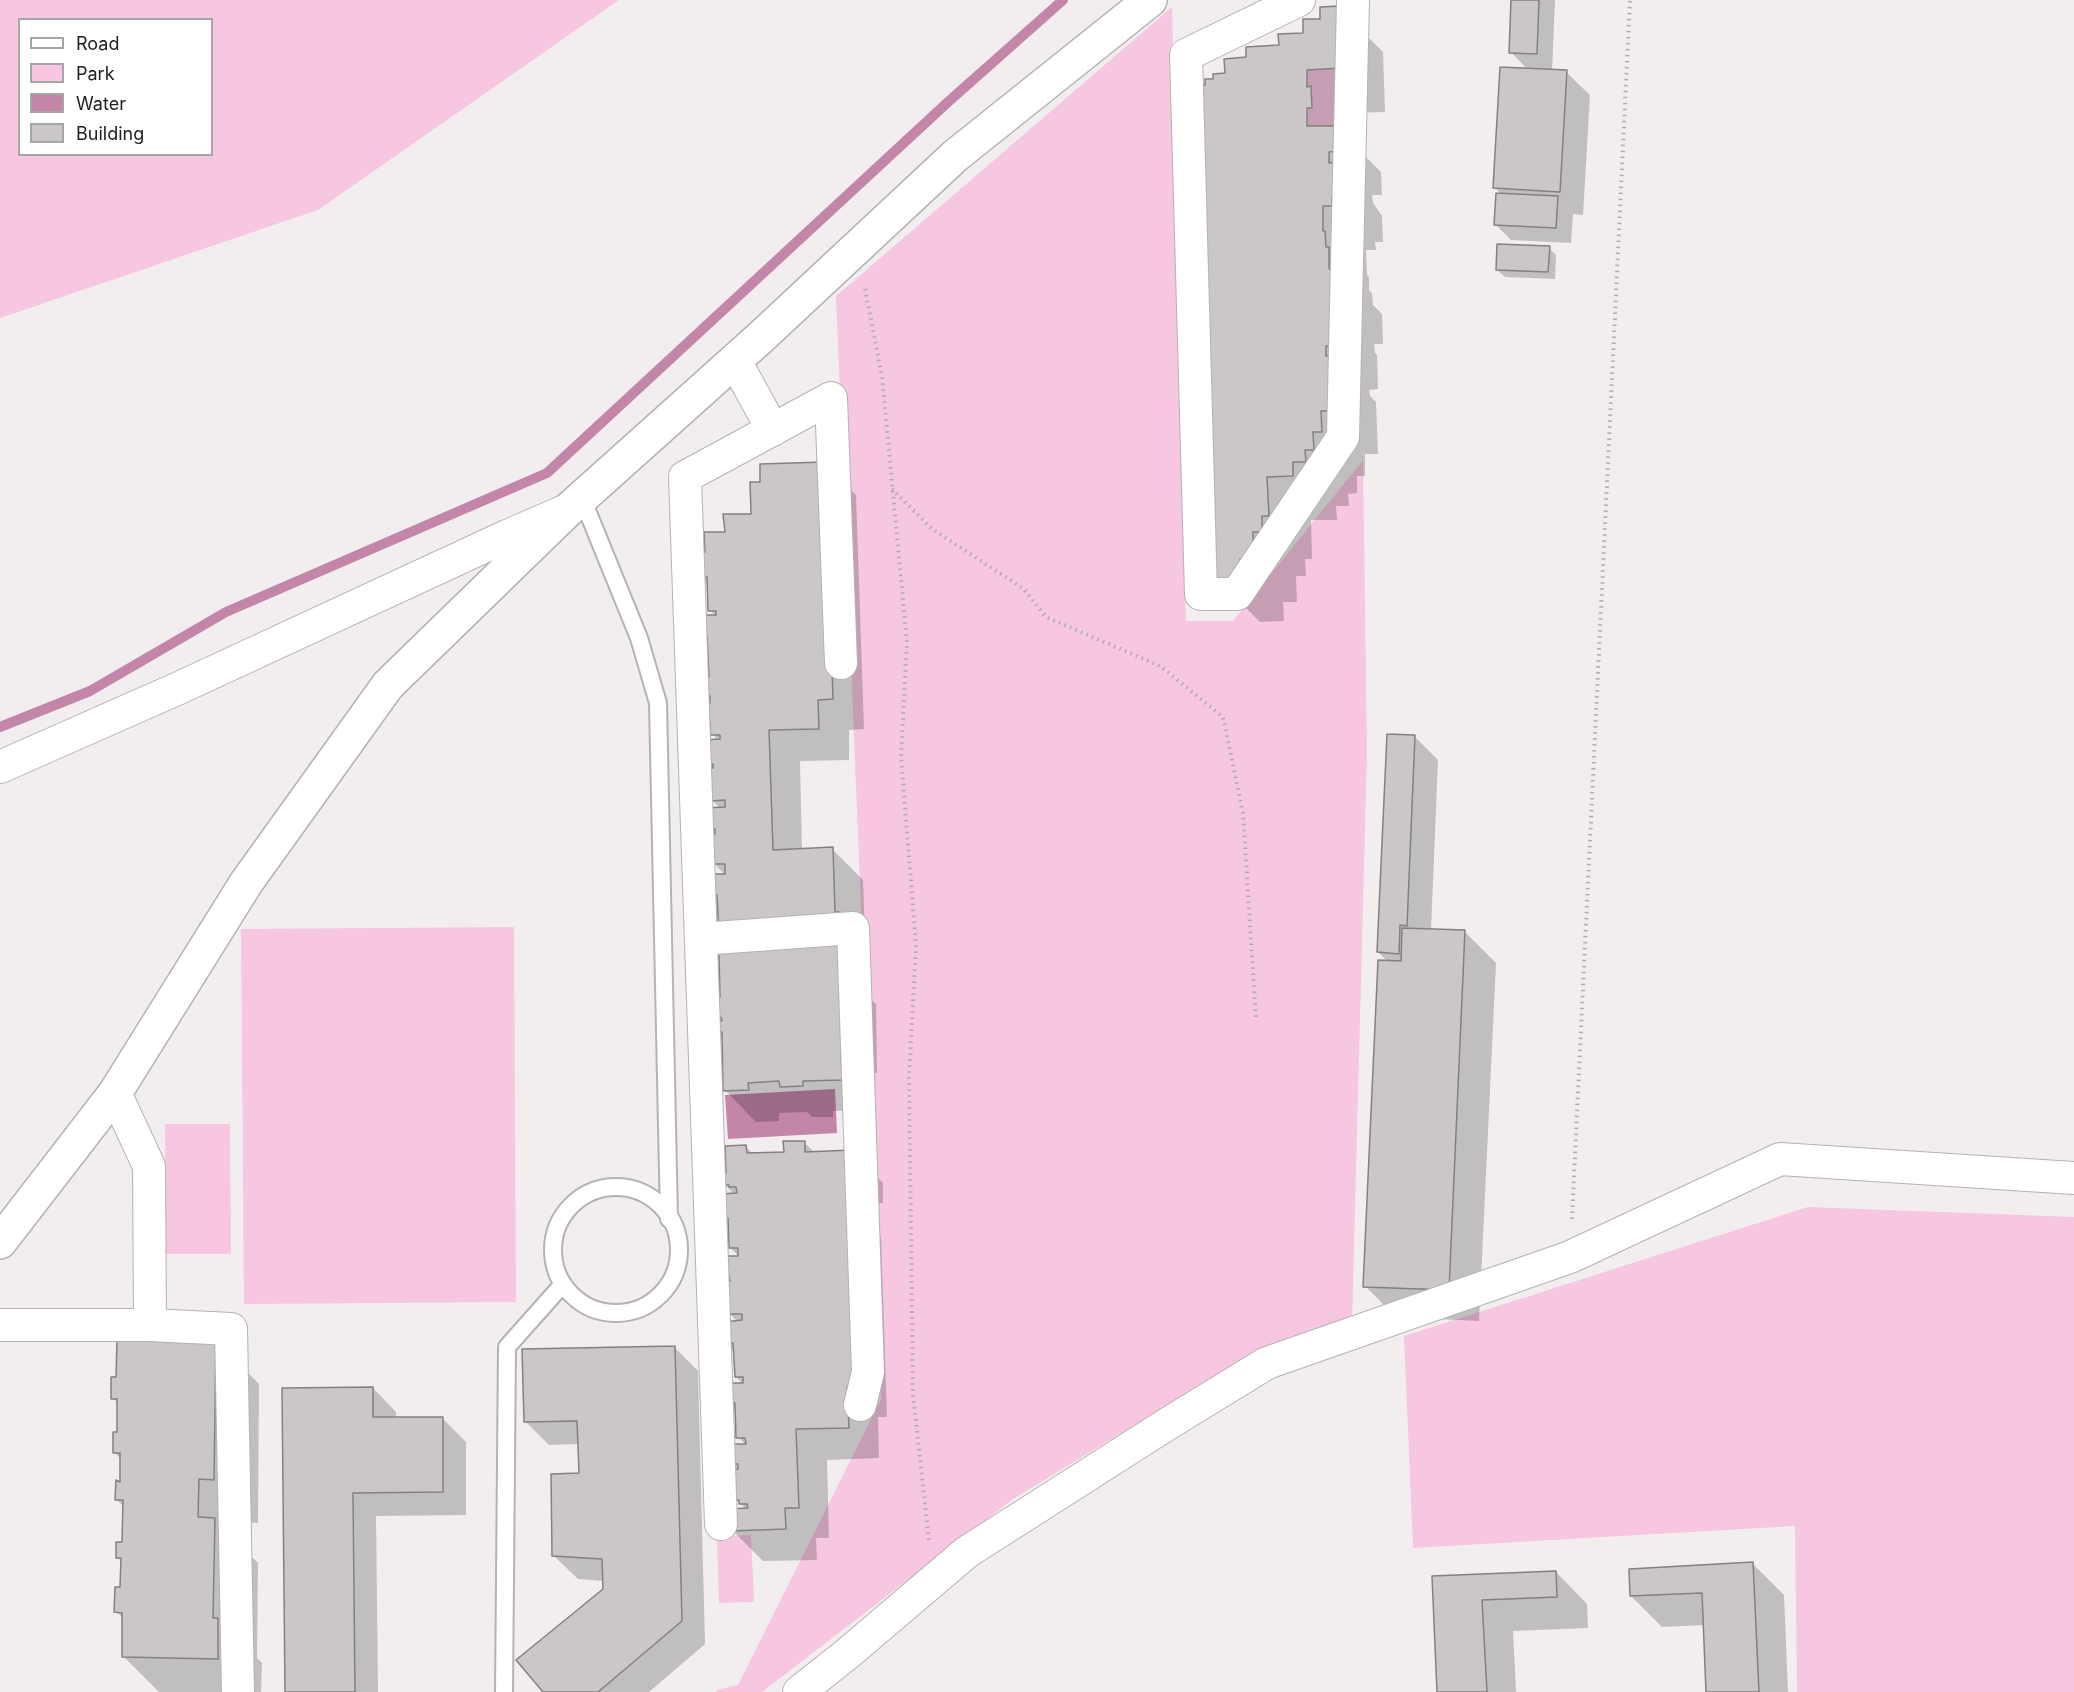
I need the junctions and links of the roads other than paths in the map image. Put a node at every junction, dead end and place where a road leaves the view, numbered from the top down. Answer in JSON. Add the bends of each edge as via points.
{"nodes":[{"id":1,"x":1150,"y":0,"type":"edge"},
{"id":2,"x":1299,"y":0,"type":"edge"},
{"id":3,"x":1353,"y":0,"type":"edge"},
{"id":4,"x":1260,"y":9,"type":"edge"},
{"id":5,"x":735,"y":361,"type":"junction"},
{"id":6,"x":773,"y":430,"type":"junction"},
{"id":7,"x":575,"y":504,"type":"junction"},
{"id":8,"x":841,"y":663,"type":"dead end"},
{"id":9,"x":0,"y":767,"type":"edge"},
{"id":10,"x":701,"y":939,"type":"junction"},
{"id":11,"x":115,"y":1093,"type":"junction"},
{"id":12,"x":2074,"y":1179,"type":"edge"},
{"id":13,"x":669,"y":1219,"type":"junction"},
{"id":14,"x":0,"y":1242,"type":"edge"},
{"id":15,"x":562,"y":1284,"type":"junction"},
{"id":16,"x":0,"y":1325,"type":"edge"},
{"id":17,"x":150,"y":1325,"type":"junction"},
{"id":18,"x":861,"y":1405,"type":"dead end"},
{"id":19,"x":721,"y":1524,"type":"dead end"},
{"id":20,"x":238,"y":1692,"type":"edge"},
{"id":21,"x":504,"y":1692,"type":"edge"},
{"id":22,"x":799,"y":1692,"type":"edge"}],
"edges":[{"from":1,"to":5,"type":"street","via":[[955,156]]},
{"from":2,"to":4,"type":"street"},
{"from":3,"to":4,"type":"street","via":[[1343,437],[1237,594],[1201,594],[1186,55]]},
{"from":5,"to":6,"type":"street"},
{"from":5,"to":7,"type":"street"},
{"from":6,"to":8,"type":"street","via":[[831,398]]},
{"from":6,"to":10,"type":"street","via":[[685,477]]},
{"from":7,"to":9,"type":"street"},
{"from":7,"to":11,"type":"street","via":[[388,685],[246,883]]},
{"from":7,"to":13,"type":"lane","via":[[639,638],[658,703]]},
{"from":10,"to":18,"type":"street","via":[[853,928],[868,1372]]},
{"from":10,"to":19,"type":"street"},
{"from":11,"to":14,"type":"street"},
{"from":11,"to":17,"type":"street","via":[[149,1166]]},
{"from":12,"to":22,"type":"street","via":[[1780,1159],[1570,1257],[1267,1363],[967,1552]]},
{"from":13,"to":15,"type":"lane","via":[[679,1248],[676,1267],[669,1285],[656,1299],[640,1308],[604,1312],[574,1297]]},
{"from":13,"to":15,"type":"lane","via":[[639,1191],[603,1188],[586,1194],[566,1212],[555,1235],[552,1252]]},
{"from":15,"to":21,"type":"lane","via":[[507,1347]]},
{"from":16,"to":17,"type":"street"},
{"from":17,"to":20,"type":"street","via":[[231,1329]]}]}
